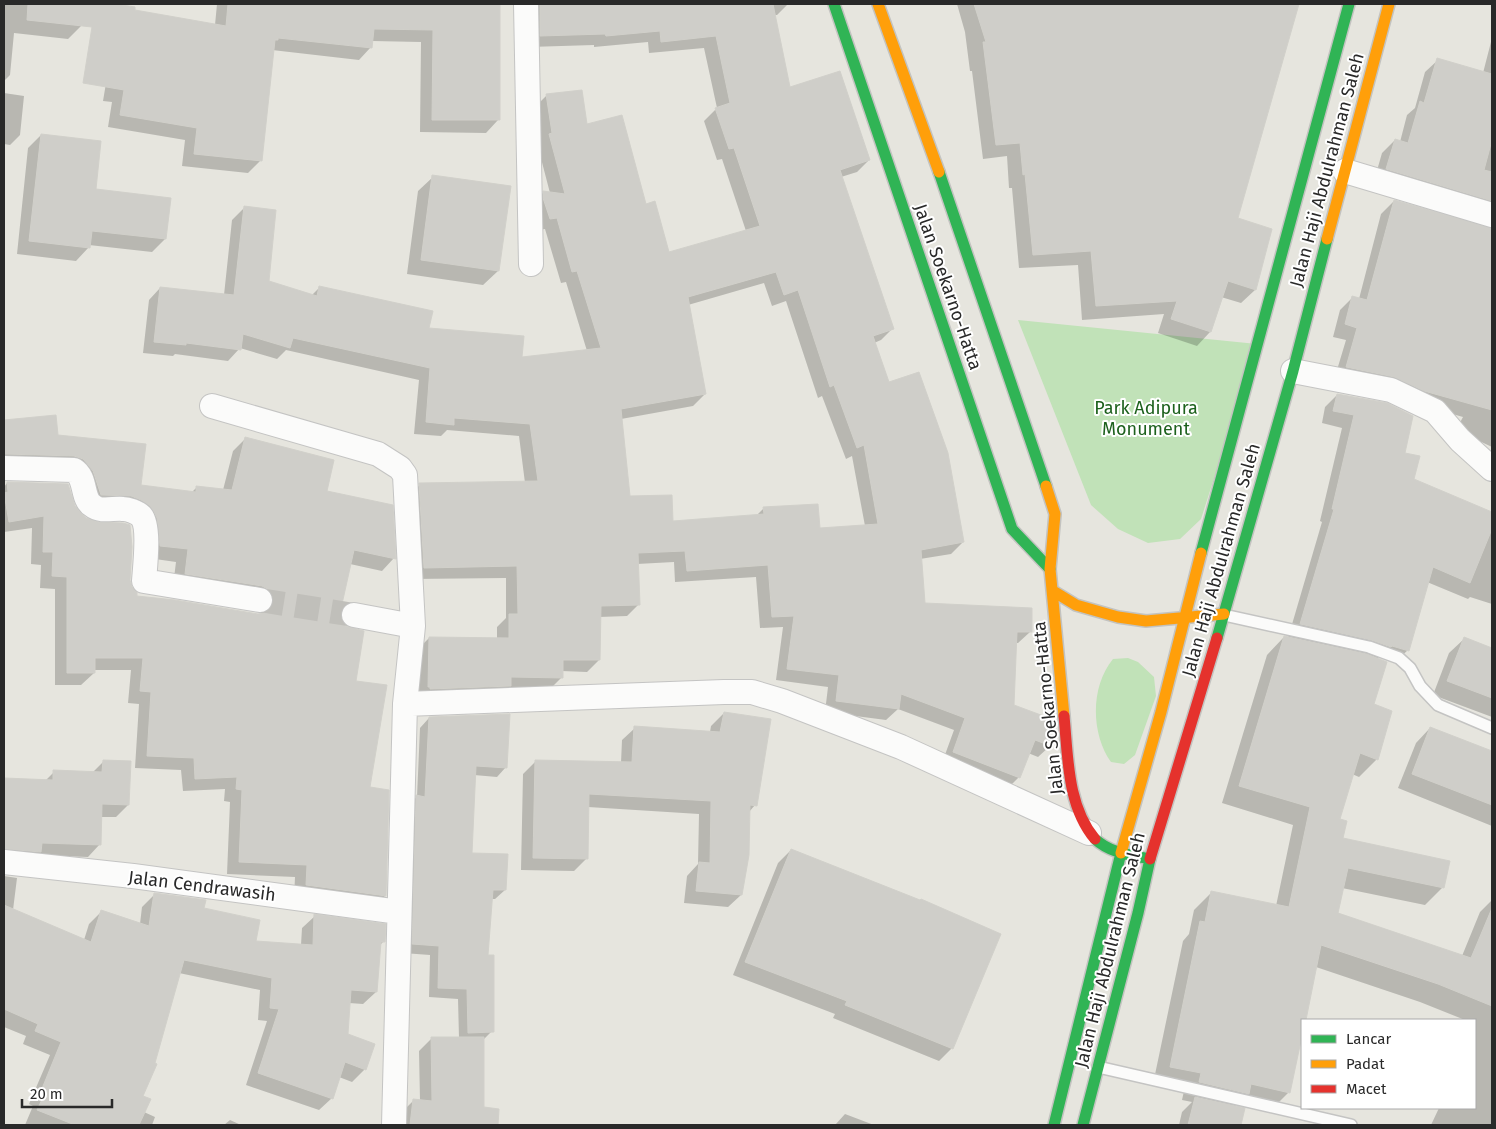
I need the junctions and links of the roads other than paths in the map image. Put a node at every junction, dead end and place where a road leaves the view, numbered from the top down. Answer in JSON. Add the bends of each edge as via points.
{"nodes":[{"id":1,"x":526,"y":4,"type":"edge"},
{"id":2,"x":834,"y":4,"type":"edge"},
{"id":3,"x":878,"y":4,"type":"edge"},
{"id":4,"x":1349,"y":4,"type":"edge"},
{"id":5,"x":1388,"y":4,"type":"edge"},
{"id":6,"x":1345,"y":171,"type":"junction"},
{"id":7,"x":1492,"y":215,"type":"edge"},
{"id":8,"x":531,"y":264,"type":"dead end"},
{"id":9,"x":1293,"y":371,"type":"junction"},
{"id":10,"x":212,"y":406,"type":"dead end"},
{"id":11,"x":4,"y":468,"type":"edge"},
{"id":12,"x":1492,"y":469,"type":"edge"},
{"id":13,"x":1050,"y":569,"type":"junction"},
{"id":14,"x":1053,"y":591,"type":"junction"},
{"id":15,"x":260,"y":600,"type":"tunnel mouth"},
{"id":16,"x":1224,"y":614,"type":"junction"},
{"id":17,"x":354,"y":615,"type":"tunnel mouth"},
{"id":18,"x":1184,"y":618,"type":"junction"},
{"id":19,"x":413,"y":626,"type":"junction"},
{"id":20,"x":406,"y":704,"type":"junction"},
{"id":21,"x":1492,"y":728,"type":"edge"},
{"id":22,"x":1089,"y":833,"type":"junction"},
{"id":23,"x":1121,"y":852,"type":"junction"},
{"id":24,"x":1150,"y":859,"type":"junction"},
{"id":25,"x":4,"y":862,"type":"edge"},
{"id":26,"x":399,"y":912,"type":"junction"},
{"id":27,"x":1098,"y":1067,"type":"junction"},
{"id":28,"x":394,"y":1125,"type":"edge"},
{"id":29,"x":1054,"y":1125,"type":"edge"},
{"id":30,"x":1083,"y":1125,"type":"edge"},
{"id":31,"x":1351,"y":1125,"type":"edge"}],
"edges":[{"from":1,"to":8,"type":"street"},
{"from":2,"to":13,"type":"main road","name":"Jalan Soekarno-Hatta","via":[[1012,529]]},
{"from":3,"to":13,"type":"main road","name":"Jalan Soekarno-Hatta","via":[[945,188],[1055,514]]},
{"from":4,"to":18,"type":"main road","name":"Jalan Haji Abdulrahman Saleh"},
{"from":5,"to":6,"type":"main road","name":"Jalan Haji Abdulrahman Saleh"},
{"from":6,"to":7,"type":"street"},
{"from":6,"to":9,"type":"main road","name":"Jalan Haji Abdulrahman Saleh"},
{"from":9,"to":12,"type":"street","via":[[1392,390],[1435,411]]},
{"from":9,"to":16,"type":"main road","name":"Jalan Haji Abdulrahman Saleh"},
{"from":10,"to":19,"type":"street","via":[[378,454],[400,468],[405,475]]},
{"from":11,"to":15,"type":"street","via":[[74,470],[78,472],[89,503],[94,508],[125,509],[140,514],[146,543],[144,581]]},
{"from":13,"to":14,"type":"main road","name":"Jalan Soekarno-Hatta"},
{"from":14,"to":18,"type":"main road","via":[[1076,605],[1118,617],[1146,621]]},
{"from":14,"to":22,"type":"main road","name":"Jalan Soekarno-Hatta","via":[[1069,768],[1075,799]]},
{"from":16,"to":18,"type":"main road"},
{"from":16,"to":21,"type":"lane","via":[[1369,646],[1399,658],[1438,705]]},
{"from":16,"to":24,"type":"main road","name":"Jalan Haji Abdulrahman Saleh"},
{"from":17,"to":19,"type":"street"},
{"from":18,"to":23,"type":"main road","name":"Jalan Haji Abdulrahman Saleh"},
{"from":19,"to":20,"type":"street"},
{"from":20,"to":22,"type":"street","via":[[752,692],[901,748]]},
{"from":20,"to":26,"type":"street"},
{"from":22,"to":23,"type":"main road","name":"Jalan Soekarno-Hatta","via":[[1105,847]]},
{"from":23,"to":24,"type":"main road","name":"Jalan Soekarno-Hatta"},
{"from":23,"to":29,"type":"main road","name":"Jalan Haji Abdulrahman Saleh"},
{"from":24,"to":27,"type":"main road","name":"Jalan Haji Abdulrahman Saleh"},
{"from":25,"to":26,"type":"street","name":"Jalan Cendrawasih"},
{"from":26,"to":28,"type":"street"},
{"from":27,"to":30,"type":"main road","name":"Jalan Haji Abdulrahman Saleh"},
{"from":27,"to":31,"type":"lane"}]}
